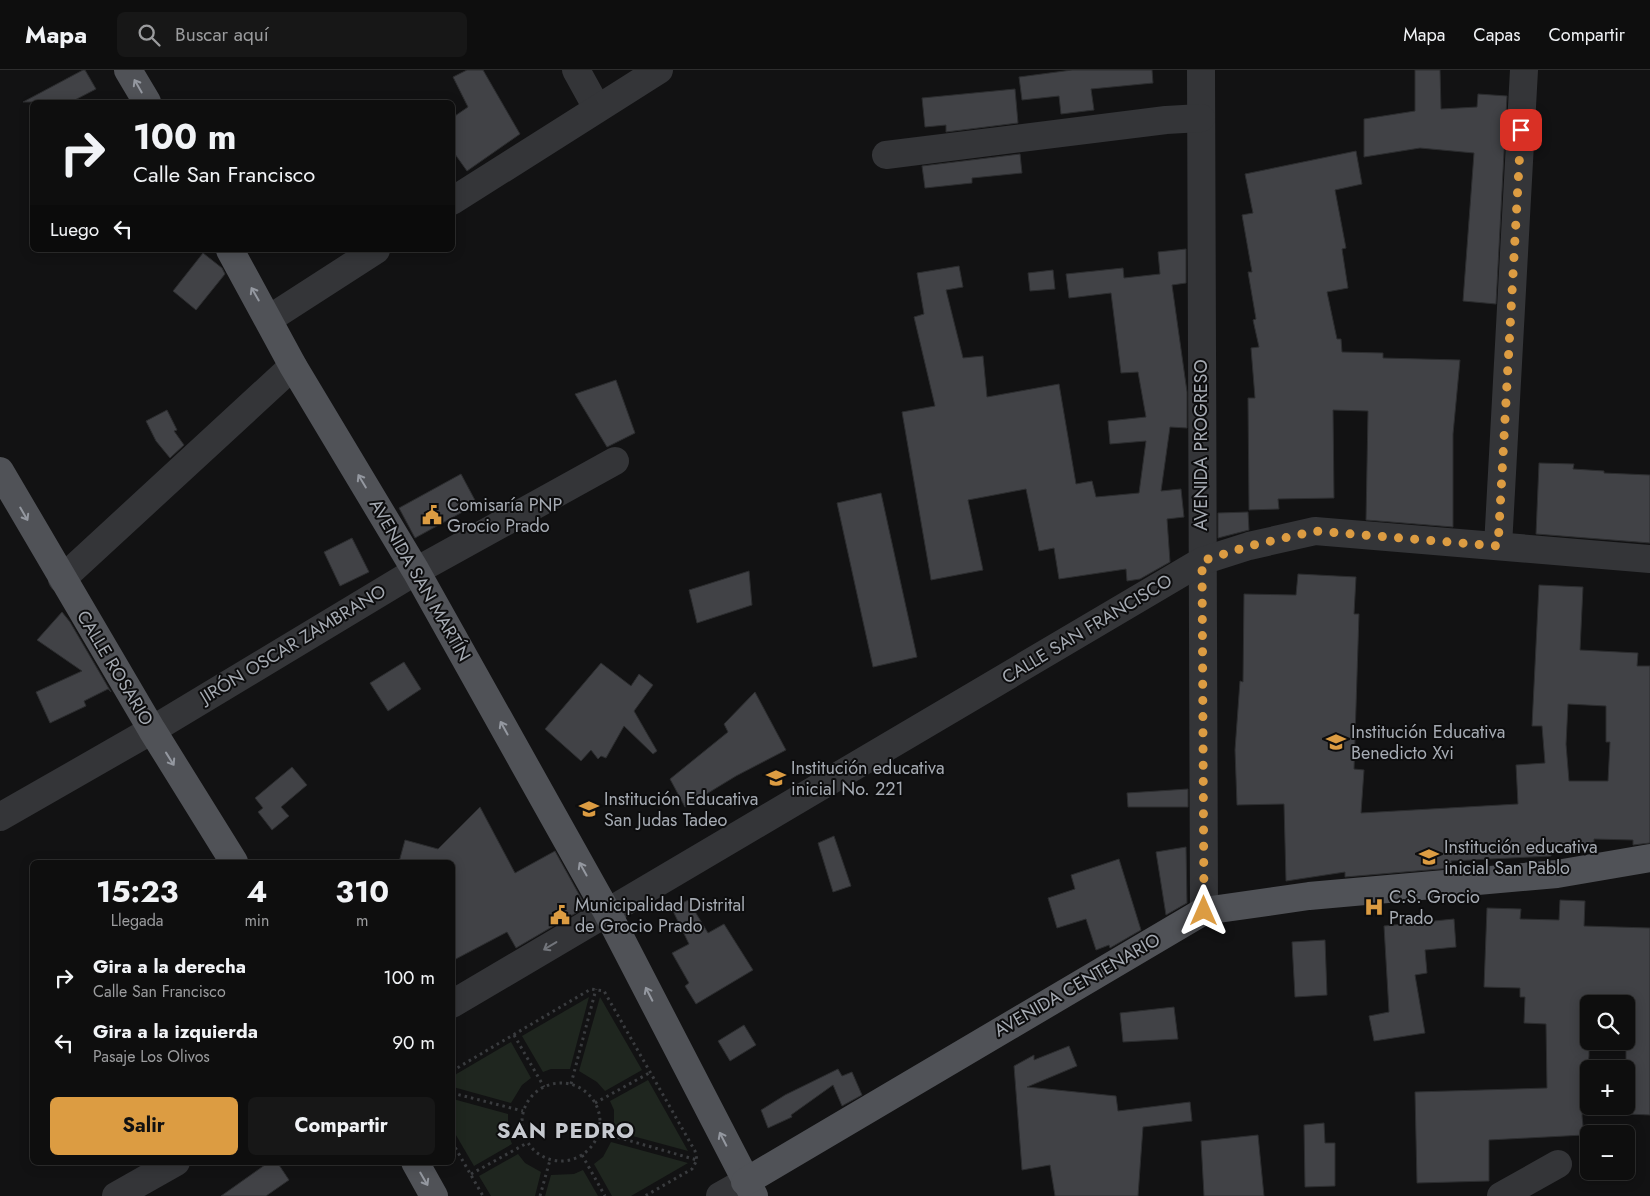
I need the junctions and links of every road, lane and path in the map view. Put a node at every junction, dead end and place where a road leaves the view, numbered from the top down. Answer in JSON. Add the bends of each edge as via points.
{"nodes":[{"id":1,"x":128,"y":70,"type":"edge"},
{"id":2,"x":576,"y":70,"type":"edge"},
{"id":3,"x":659,"y":70,"type":"edge"},
{"id":4,"x":1201,"y":70,"type":"edge"},
{"id":5,"x":1524,"y":70,"type":"edge"},
{"id":6,"x":146,"y":100,"type":"edge"},
{"id":7,"x":597,"y":108,"type":"junction"},
{"id":8,"x":1201,"y":118,"type":"junction"},
{"id":9,"x":886,"y":155,"type":"dead end"},
{"id":10,"x":455,"y":199,"type":"edge"},
{"id":11,"x":231,"y":252,"type":"edge"},
{"id":12,"x":373,"y":252,"type":"edge"},
{"id":13,"x":269,"y":318,"type":"junction"},
{"id":14,"x":293,"y":366,"type":"junction"},
{"id":15,"x":615,"y":461,"type":"dead end"},
{"id":16,"x":0,"y":472,"type":"edge"},
{"id":17,"x":1498,"y":546,"type":"junction"},
{"id":18,"x":1650,"y":559,"type":"edge"},
{"id":19,"x":1202,"y":561,"type":"junction"},
{"id":20,"x":416,"y":570,"type":"junction"},
{"id":21,"x":62,"y":578,"type":"junction"},
{"id":22,"x":152,"y":730,"type":"junction"},
{"id":23,"x":0,"y":817,"type":"edge"},
{"id":24,"x":1650,"y":858,"type":"edge"},
{"id":25,"x":233,"y":860,"type":"edge"},
{"id":26,"x":1204,"y":911,"type":"junction"},
{"id":27,"x":607,"y":912,"type":"junction"},
{"id":28,"x":596,"y":989,"type":"junction"},
{"id":29,"x":455,"y":1002,"type":"edge"},
{"id":30,"x":514,"y":1035,"type":"junction"},
{"id":31,"x":455,"y":1069,"type":"edge"},
{"id":32,"x":651,"y":1072,"type":"junction"},
{"id":33,"x":571,"y":1084,"type":"junction"},
{"id":34,"x":544,"y":1087,"type":"junction"},
{"id":35,"x":455,"y":1094,"type":"edge"},
{"id":36,"x":596,"y":1103,"type":"junction"},
{"id":37,"x":523,"y":1111,"type":"junction"},
{"id":38,"x":599,"y":1132,"type":"junction"},
{"id":39,"x":527,"y":1143,"type":"junction"},
{"id":40,"x":455,"y":1147,"type":"edge"},
{"id":41,"x":582,"y":1155,"type":"junction"},
{"id":42,"x":550,"y":1160,"type":"junction"},
{"id":43,"x":697,"y":1160,"type":"junction"},
{"id":44,"x":1558,"y":1164,"type":"dead end"},
{"id":45,"x":171,"y":1165,"type":"edge"},
{"id":46,"x":417,"y":1165,"type":"edge"},
{"id":47,"x":471,"y":1174,"type":"junction"},
{"id":48,"x":749,"y":1189,"type":"edge"},
{"id":49,"x":116,"y":1196,"type":"edge"},
{"id":50,"x":434,"y":1196,"type":"edge"},
{"id":51,"x":484,"y":1196,"type":"edge"},
{"id":52,"x":540,"y":1196,"type":"edge"},
{"id":53,"x":605,"y":1196,"type":"edge"},
{"id":54,"x":645,"y":1196,"type":"edge"},
{"id":55,"x":720,"y":1196,"type":"edge"},
{"id":56,"x":1501,"y":1196,"type":"edge"}],
"edges":[{"from":6,"to":1,"type":"main road","one_way":true},
{"from":2,"to":7,"type":"street"},
{"from":3,"to":7,"type":"street"},
{"from":4,"to":8,"type":"street","name":"AVENIDA PROGRESO"},
{"from":5,"to":17,"type":"street"},
{"from":7,"to":10,"type":"street"},
{"from":8,"to":9,"type":"street"},
{"from":8,"to":19,"type":"street","name":"AVENIDA PROGRESO"},
{"from":13,"to":11,"type":"main road","name":"AVENIDA SAN MARTÍN","one_way":true},
{"from":12,"to":13,"type":"street"},
{"from":13,"to":14,"type":"main road","name":"AVENIDA SAN MARTÍN"},
{"from":20,"to":14,"type":"main road","name":"AVENIDA SAN MARTÍN","one_way":true},
{"from":14,"to":21,"type":"street"},
{"from":15,"to":20,"type":"street","name":"JIRÓN OSCAR ZAMBRANO"},
{"from":16,"to":21,"type":"main road","name":"CALLE ROSARIO","one_way":true},
{"from":17,"to":18,"type":"street","name":"CALLE SAN FRANCISCO"},
{"from":17,"to":19,"type":"street","name":"CALLE SAN FRANCISCO","via":[[1315,531]]},
{"from":19,"to":26,"type":"street","name":"AVENIDA PROGRESO"},
{"from":19,"to":27,"type":"street","name":"CALLE SAN FRANCISCO"},
{"from":20,"to":22,"type":"street","name":"JIRÓN OSCAR ZAMBRANO"},
{"from":27,"to":20,"type":"main road","name":"AVENIDA SAN MARTÍN","one_way":true},
{"from":21,"to":22,"type":"main road","name":"CALLE ROSARIO"},
{"from":22,"to":23,"type":"street","name":"JIRÓN OSCAR ZAMBRANO"},
{"from":22,"to":25,"type":"main road","name":"CALLE ROSARIO","one_way":true},
{"from":24,"to":26,"type":"main road","name":"AVENIDA CENTENARIO","via":[[1557,874],[1309,896]]},
{"from":26,"to":48,"type":"main road","name":"AVENIDA CENTENARIO"},
{"from":27,"to":29,"type":"street","name":"CALLE SAN FRANCISCO","one_way":true},
{"from":48,"to":27,"type":"main road","name":"AVENIDA SAN MARTÍN","one_way":true},
{"from":28,"to":30,"type":"path"},
{"from":28,"to":32,"type":"path","via":[[604,991]]},
{"from":28,"to":33,"type":"path"},
{"from":30,"to":31,"type":"path"},
{"from":30,"to":34,"type":"path"},
{"from":32,"to":36,"type":"path"},
{"from":32,"to":43,"type":"path","via":[[696,1151]]},
{"from":33,"to":34,"type":"path","via":[[553,1083]]},
{"from":33,"to":36,"type":"path","via":[[581,1088]]},
{"from":34,"to":37,"type":"path","via":[[531,1097]]},
{"from":35,"to":37,"type":"path"},
{"from":36,"to":38,"type":"path"},
{"from":37,"to":39,"type":"path","via":[[523,1133]]},
{"from":38,"to":41,"type":"path"},
{"from":38,"to":43,"type":"path"},
{"from":39,"to":42,"type":"path"},
{"from":39,"to":47,"type":"path"},
{"from":40,"to":47,"type":"path"},
{"from":41,"to":42,"type":"path","via":[[561,1162]]},
{"from":41,"to":53,"type":"path"},
{"from":42,"to":52,"type":"path"},
{"from":43,"to":54,"type":"path","via":[[692,1169]]},
{"from":44,"to":56,"type":"street"},
{"from":45,"to":49,"type":"street"},
{"from":46,"to":50,"type":"main road","one_way":true},
{"from":47,"to":51,"type":"path"},
{"from":48,"to":55,"type":"street"}]}
